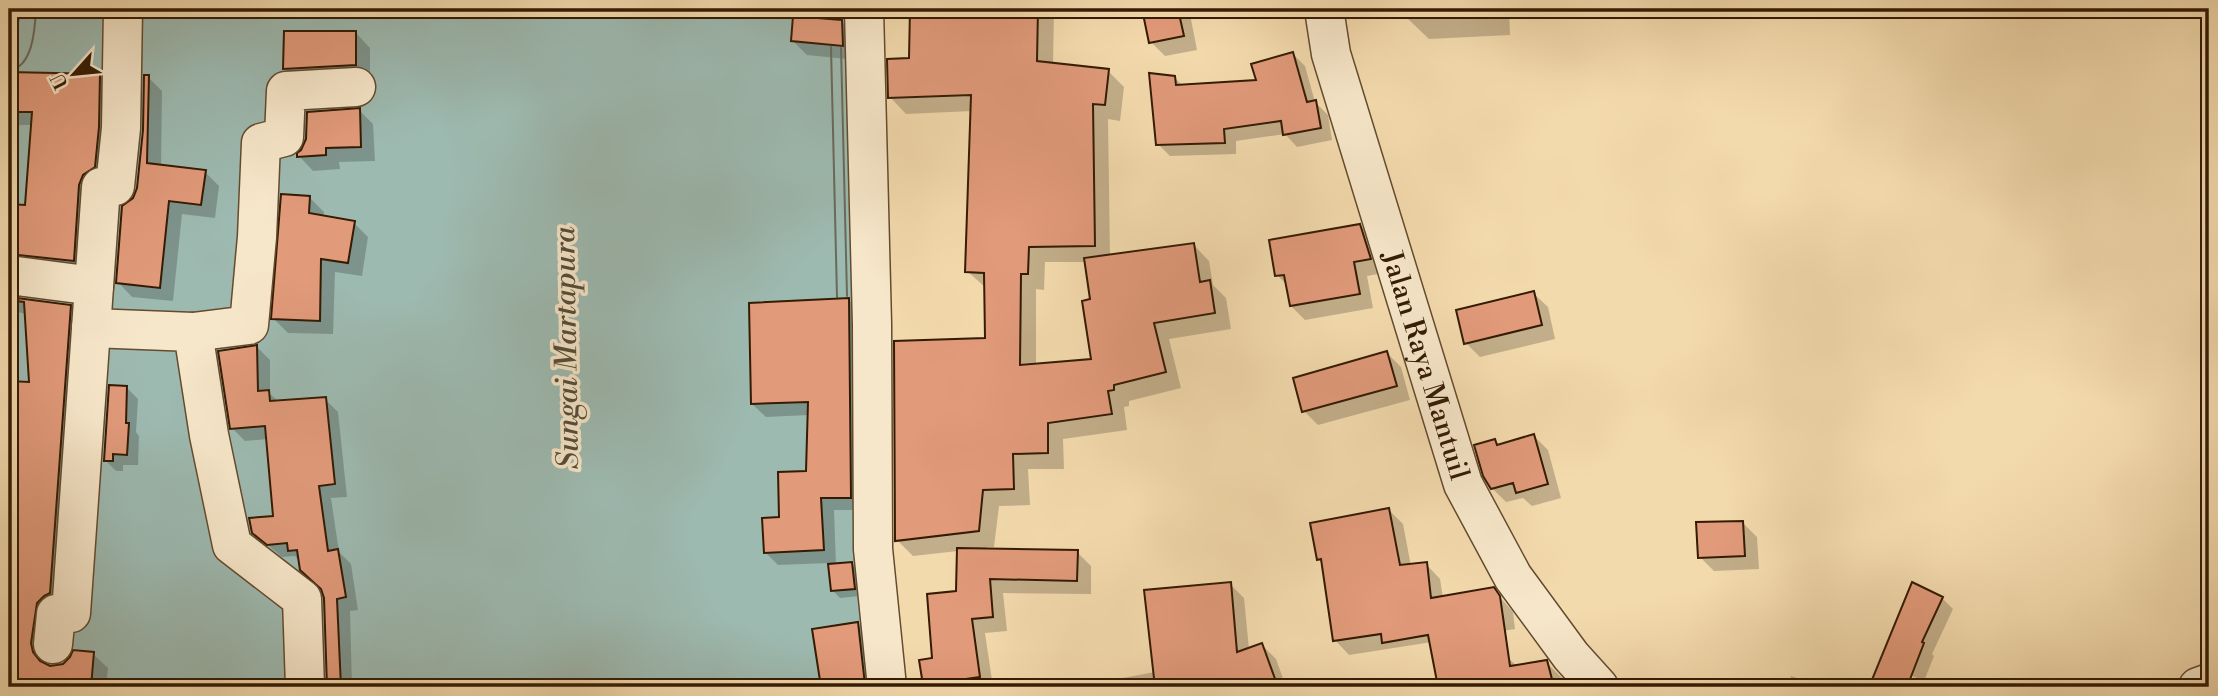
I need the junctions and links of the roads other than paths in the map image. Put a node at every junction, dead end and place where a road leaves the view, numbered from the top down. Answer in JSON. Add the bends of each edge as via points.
{"nodes":[{"id":1,"x":123,"y":9,"type":"edge"},
{"id":2,"x":863,"y":9,"type":"edge"},
{"id":3,"x":1324,"y":9,"type":"edge"},
{"id":4,"x":356,"y":87,"type":"dead end"},
{"id":5,"x":9,"y":275,"type":"edge"},
{"id":6,"x":94,"y":286,"type":"junction"},
{"id":7,"x":91,"y":328,"type":"junction"},
{"id":8,"x":193,"y":332,"type":"junction"},
{"id":9,"x":53,"y":644,"type":"dead end"},
{"id":10,"x":2209,"y":683,"type":"edge"},
{"id":11,"x":305,"y":687,"type":"edge"},
{"id":12,"x":887,"y":687,"type":"edge"},
{"id":13,"x":1600,"y":687,"type":"edge"},
{"id":14,"x":2198,"y":687,"type":"edge"}],
"edges":[{"from":1,"to":6,"type":"street","via":[[115,187],[101,187]]},
{"from":2,"to":12,"type":"street","via":[[873,549]]},
{"from":3,"to":13,"type":"street","name":"Jalan Raya Mantuil","via":[[1331,54],[1463,484],[1513,577],[1571,656]]},
{"from":4,"to":8,"type":"street","via":[[286,91],[284,137],[261,143],[249,325]]},
{"from":5,"to":6,"type":"street"},
{"from":6,"to":7,"type":"street"},
{"from":7,"to":8,"type":"street"},
{"from":7,"to":9,"type":"street","via":[[71,614],[56,614]]},
{"from":8,"to":11,"type":"street","via":[[232,545],[302,600]]},
{"from":10,"to":14,"type":"street"}]}
